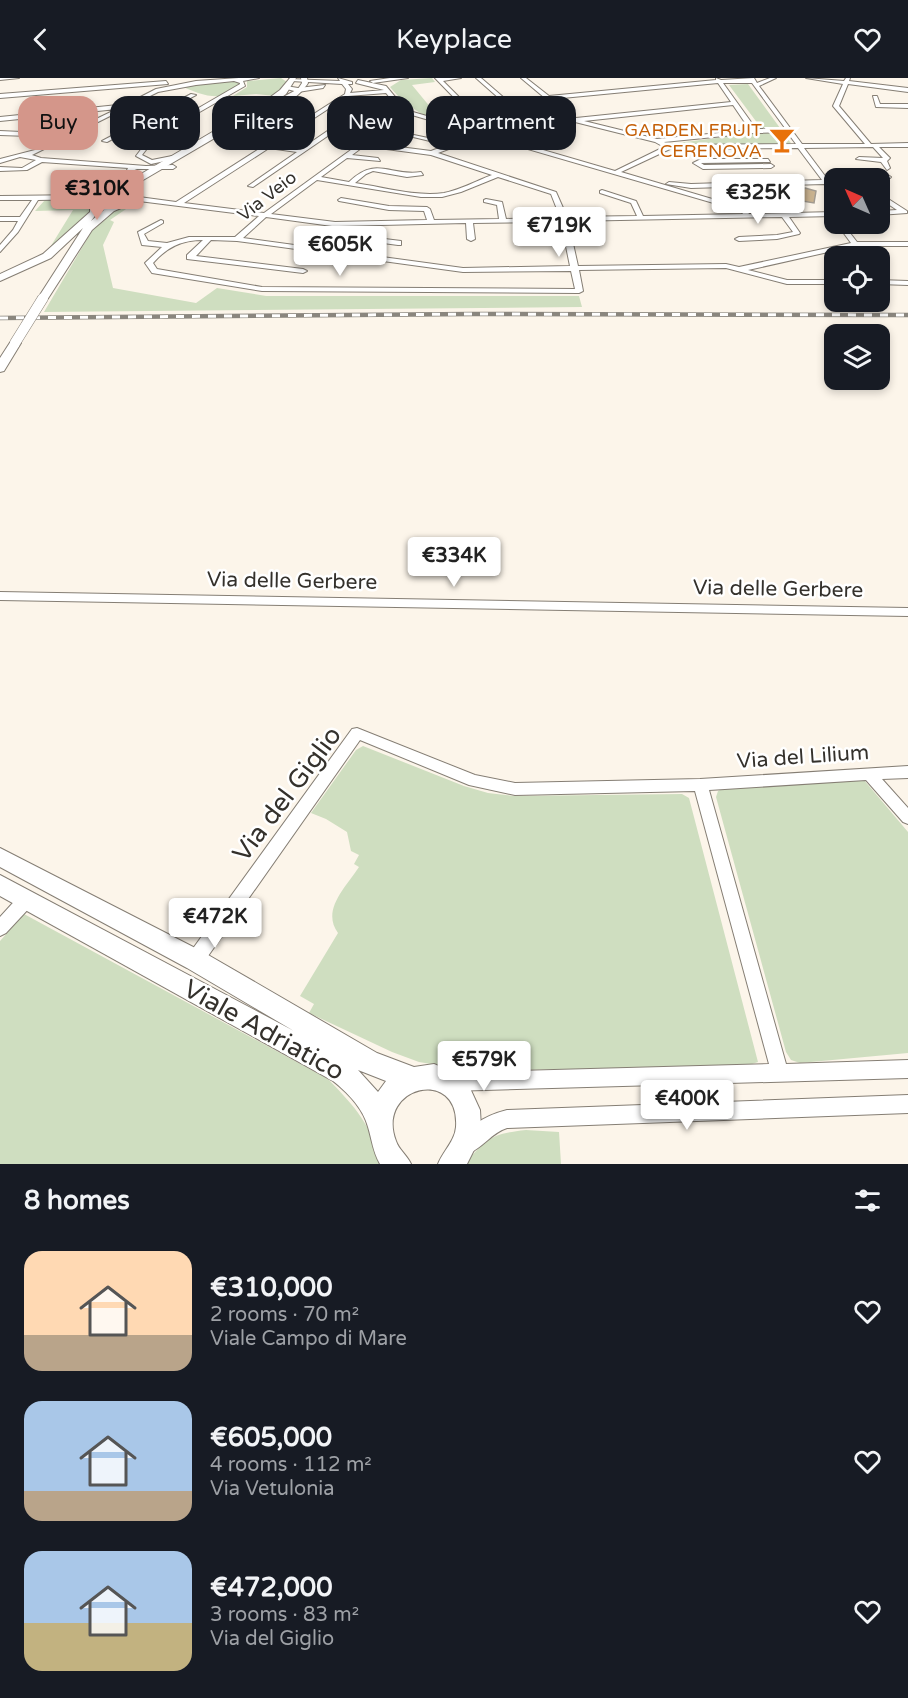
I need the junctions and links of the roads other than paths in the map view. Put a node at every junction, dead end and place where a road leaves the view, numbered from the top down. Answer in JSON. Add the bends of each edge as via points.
{"nodes":[{"id":1,"x":17,"y":78,"type":"edge"},
{"id":2,"x":257,"y":78,"type":"edge"},
{"id":3,"x":304,"y":78,"type":"edge"},
{"id":4,"x":400,"y":78,"type":"edge"},
{"id":5,"x":406,"y":78,"type":"edge"},
{"id":6,"x":459,"y":78,"type":"edge"},
{"id":7,"x":478,"y":78,"type":"edge"},
{"id":8,"x":525,"y":78,"type":"edge"},
{"id":9,"x":774,"y":78,"type":"edge"},
{"id":10,"x":808,"y":78,"type":"edge"},
{"id":11,"x":836,"y":78,"type":"edge"},
{"id":12,"x":0,"y":79,"type":"edge"},
{"id":13,"x":226,"y":79,"type":"edge"},
{"id":14,"x":438,"y":79,"type":"edge"},
{"id":15,"x":187,"y":80,"type":"edge"},
{"id":16,"x":719,"y":80,"type":"edge"},
{"id":17,"x":847,"y":80,"type":"edge"},
{"id":18,"x":163,"y":81,"type":"edge"},
{"id":19,"x":288,"y":81,"type":"edge"},
{"id":20,"x":753,"y":81,"type":"edge"},
{"id":21,"x":883,"y":81,"type":"edge"},
{"id":22,"x":341,"y":82,"type":"edge"},
{"id":23,"x":357,"y":82,"type":"junction"},
{"id":24,"x":145,"y":84,"type":"junction"},
{"id":25,"x":174,"y":87,"type":"junction"},
{"id":26,"x":908,"y":88,"type":"edge"},
{"id":27,"x":386,"y":89,"type":"junction"},
{"id":28,"x":300,"y":90,"type":"junction"},
{"id":29,"x":156,"y":91,"type":"junction"},
{"id":30,"x":193,"y":94,"type":"dead end"},
{"id":31,"x":347,"y":95,"type":"junction"},
{"id":32,"x":0,"y":96,"type":"edge"},
{"id":33,"x":147,"y":96,"type":"edge"},
{"id":34,"x":189,"y":96,"type":"edge"},
{"id":35,"x":392,"y":96,"type":"edge"},
{"id":36,"x":455,"y":96,"type":"edge"},
{"id":37,"x":499,"y":96,"type":"edge"},
{"id":38,"x":546,"y":96,"type":"edge"},
{"id":39,"x":567,"y":96,"type":"edge"},
{"id":40,"x":875,"y":97,"type":"dead end"},
{"id":41,"x":736,"y":104,"type":"junction"},
{"id":42,"x":878,"y":106,"type":"junction"},
{"id":43,"x":908,"y":106,"type":"edge"},
{"id":44,"x":110,"y":108,"type":"edge"},
{"id":45,"x":200,"y":111,"type":"edge"},
{"id":46,"x":877,"y":115,"type":"dead end"},
{"id":47,"x":315,"y":116,"type":"edge"},
{"id":48,"x":0,"y":119,"type":"edge"},
{"id":49,"x":576,"y":120,"type":"edge"},
{"id":50,"x":576,"y":120,"type":"edge"},
{"id":51,"x":789,"y":130,"type":"junction"},
{"id":52,"x":754,"y":131,"type":"junction"},
{"id":53,"x":0,"y":133,"type":"edge"},
{"id":54,"x":18,"y":134,"type":"edge"},
{"id":55,"x":327,"y":134,"type":"edge"},
{"id":56,"x":110,"y":138,"type":"edge"},
{"id":57,"x":105,"y":141,"type":"dead end"},
{"id":58,"x":657,"y":141,"type":"junction"},
{"id":59,"x":872,"y":145,"type":"junction"},
{"id":60,"x":908,"y":145,"type":"edge"},
{"id":61,"x":669,"y":147,"type":"junction"},
{"id":62,"x":758,"y":147,"type":"junction"},
{"id":63,"x":800,"y":147,"type":"junction"},
{"id":64,"x":46,"y":150,"type":"edge"},
{"id":65,"x":144,"y":150,"type":"edge"},
{"id":66,"x":262,"y":150,"type":"edge"},
{"id":67,"x":296,"y":150,"type":"edge"},
{"id":68,"x":354,"y":150,"type":"edge"},
{"id":69,"x":409,"y":150,"type":"edge"},
{"id":70,"x":440,"y":150,"type":"edge"},
{"id":71,"x":536,"y":150,"type":"edge"},
{"id":72,"x":303,"y":151,"type":"junction"},
{"id":73,"x":432,"y":153,"type":"junction"},
{"id":74,"x":37,"y":156,"type":"junction"},
{"id":75,"x":345,"y":156,"type":"junction"},
{"id":76,"x":2,"y":159,"type":"edge"},
{"id":77,"x":859,"y":159,"type":"dead end"},
{"id":78,"x":885,"y":159,"type":"junction"},
{"id":79,"x":378,"y":160,"type":"dead end"},
{"id":80,"x":148,"y":161,"type":"junction"},
{"id":81,"x":172,"y":163,"type":"junction"},
{"id":82,"x":770,"y":163,"type":"junction"},
{"id":83,"x":123,"y":166,"type":"junction"},
{"id":84,"x":161,"y":166,"type":"junction"},
{"id":85,"x":32,"y":167,"type":"junction"},
{"id":86,"x":138,"y":167,"type":"junction"},
{"id":87,"x":887,"y":168,"type":"dead end"},
{"id":88,"x":0,"y":169,"type":"edge"},
{"id":89,"x":12,"y":170,"type":"junction"},
{"id":90,"x":615,"y":173,"type":"junction"},
{"id":91,"x":421,"y":174,"type":"dead end"},
{"id":92,"x":499,"y":174,"type":"junction"},
{"id":93,"x":0,"y":175,"type":"edge"},
{"id":94,"x":127,"y":176,"type":"junction"},
{"id":95,"x":696,"y":177,"type":"dead end"},
{"id":96,"x":314,"y":178,"type":"junction"},
{"id":97,"x":824,"y":179,"type":"edge"},
{"id":98,"x":824,"y":182,"type":"edge"},
{"id":99,"x":647,"y":183,"type":"junction"},
{"id":100,"x":350,"y":184,"type":"junction"},
{"id":101,"x":251,"y":186,"type":"dead end"},
{"id":102,"x":691,"y":186,"type":"junction"},
{"id":103,"x":667,"y":189,"type":"junction"},
{"id":104,"x":603,"y":192,"type":"dead end"},
{"id":105,"x":124,"y":195,"type":"junction"},
{"id":106,"x":0,"y":198,"type":"edge"},
{"id":107,"x":36,"y":198,"type":"junction"},
{"id":108,"x":184,"y":200,"type":"junction"},
{"id":109,"x":341,"y":200,"type":"dead end"},
{"id":110,"x":486,"y":201,"type":"dead end"},
{"id":111,"x":890,"y":202,"type":"edge"},
{"id":112,"x":98,"y":203,"type":"junction"},
{"id":113,"x":177,"y":204,"type":"junction"},
{"id":114,"x":111,"y":208,"type":"junction"},
{"id":115,"x":906,"y":212,"type":"edge"},
{"id":116,"x":745,"y":213,"type":"junction"},
{"id":117,"x":824,"y":213,"type":"edge"},
{"id":118,"x":824,"y":213,"type":"edge"},
{"id":119,"x":890,"y":213,"type":"edge"},
{"id":120,"x":265,"y":214,"type":"junction"},
{"id":121,"x":784,"y":215,"type":"junction"},
{"id":122,"x":697,"y":216,"type":"junction"},
{"id":123,"x":641,"y":218,"type":"junction"},
{"id":124,"x":0,"y":219,"type":"edge"},
{"id":125,"x":22,"y":219,"type":"junction"},
{"id":126,"x":562,"y":219,"type":"junction"},
{"id":127,"x":503,"y":220,"type":"junction"},
{"id":128,"x":470,"y":221,"type":"junction"},
{"id":129,"x":162,"y":222,"type":"dead end"},
{"id":130,"x":431,"y":222,"type":"junction"},
{"id":131,"x":335,"y":224,"type":"junction"},
{"id":132,"x":86,"y":225,"type":"junction"},
{"id":133,"x":848,"y":234,"type":"edge"},
{"id":134,"x":209,"y":238,"type":"junction"},
{"id":135,"x":237,"y":239,"type":"junction"},
{"id":136,"x":471,"y":239,"type":"dead end"},
{"id":137,"x":739,"y":239,"type":"dead end"},
{"id":138,"x":398,"y":243,"type":"dead end"},
{"id":139,"x":855,"y":244,"type":"junction"},
{"id":140,"x":908,"y":244,"type":"edge"},
{"id":141,"x":171,"y":246,"type":"junction"},
{"id":142,"x":0,"y":250,"type":"edge"},
{"id":143,"x":574,"y":269,"type":"junction"},
{"id":144,"x":739,"y":269,"type":"junction"},
{"id":145,"x":303,"y":271,"type":"dead end"},
{"id":146,"x":0,"y":278,"type":"edge"},
{"id":147,"x":824,"y":282,"type":"edge"},
{"id":148,"x":890,"y":282,"type":"edge"},
{"id":149,"x":908,"y":282,"type":"edge"},
{"id":150,"x":0,"y":368,"type":"edge"},
{"id":151,"x":0,"y":596,"type":"edge"},
{"id":152,"x":908,"y":612,"type":"edge"},
{"id":153,"x":908,"y":772,"type":"edge"},
{"id":154,"x":869,"y":774,"type":"junction"},
{"id":155,"x":700,"y":785,"type":"junction"},
{"id":156,"x":908,"y":818,"type":"edge"},
{"id":157,"x":0,"y":857,"type":"edge"},
{"id":158,"x":0,"y":885,"type":"edge"},
{"id":159,"x":27,"y":899,"type":"junction"},
{"id":160,"x":0,"y":928,"type":"edge"},
{"id":161,"x":195,"y":960,"type":"junction"},
{"id":162,"x":908,"y":1069,"type":"edge"},
{"id":163,"x":780,"y":1073,"type":"junction"},
{"id":164,"x":414,"y":1078,"type":"junction"},
{"id":165,"x":447,"y":1082,"type":"junction"},
{"id":166,"x":908,"y":1104,"type":"edge"},
{"id":167,"x":381,"y":1127,"type":"junction"},
{"id":168,"x":454,"y":1161,"type":"edge"},
{"id":169,"x":396,"y":1163,"type":"edge"}],
"edges":[{"from":1,"to":12,"type":"street"},
{"from":2,"to":13,"type":"street"},
{"from":3,"to":19,"type":"street"},
{"from":3,"to":22,"type":"street"},
{"from":3,"to":28,"type":"street"},
{"from":4,"to":5,"type":"street"},
{"from":4,"to":23,"type":"street"},
{"from":4,"to":27,"type":"street"},
{"from":6,"to":14,"type":"street"},
{"from":7,"to":37,"type":"street"},
{"from":8,"to":38,"type":"street"},
{"from":9,"to":20,"type":"street"},
{"from":10,"to":17,"type":"street"},
{"from":11,"to":17,"type":"street"},
{"from":13,"to":15,"type":"street"},
{"from":13,"to":25,"type":"street"},
{"from":13,"to":45,"type":"street","via":[[243,84]]},
{"from":14,"to":36,"type":"street"},
{"from":15,"to":18,"type":"street"},
{"from":15,"to":25,"type":"street"},
{"from":16,"to":20,"type":"street"},
{"from":16,"to":39,"type":"street"},
{"from":16,"to":41,"type":"street"},
{"from":17,"to":21,"type":"street"},
{"from":17,"to":26,"type":"street"},
{"from":17,"to":59,"type":"street","via":[[836,106]]},
{"from":18,"to":24,"type":"street"},
{"from":19,"to":28,"type":"street"},
{"from":19,"to":81,"type":"street","via":[[266,104]]},
{"from":20,"to":51,"type":"street"},
{"from":21,"to":26,"type":"street"},
{"from":22,"to":23,"type":"street"},
{"from":22,"to":28,"type":"street"},
{"from":22,"to":31,"type":"street","via":[[349,89]]},
{"from":23,"to":27,"type":"street"},
{"from":24,"to":29,"type":"street"},
{"from":24,"to":32,"type":"street"},
{"from":25,"to":29,"type":"street"},
{"from":27,"to":31,"type":"street"},
{"from":27,"to":35,"type":"street"},
{"from":28,"to":81,"type":"street"},
{"from":29,"to":33,"type":"street"},
{"from":30,"to":34,"type":"street"},
{"from":31,"to":47,"type":"street"},
{"from":40,"to":42,"type":"street"},
{"from":41,"to":49,"type":"street"},
{"from":41,"to":52,"type":"street"},
{"from":42,"to":43,"type":"street"},
{"from":42,"to":46,"type":"street"},
{"from":44,"to":48,"type":"street"},
{"from":50,"to":58,"type":"street"},
{"from":51,"to":52,"type":"street"},
{"from":51,"to":63,"type":"street"},
{"from":52,"to":58,"type":"street"},
{"from":53,"to":54,"type":"street"},
{"from":55,"to":72,"type":"street"},
{"from":56,"to":57,"type":"street"},
{"from":58,"to":61,"type":"street"},
{"from":59,"to":60,"type":"street"},
{"from":59,"to":63,"type":"street"},
{"from":59,"to":78,"type":"street"},
{"from":61,"to":62,"type":"street"},
{"from":61,"to":90,"type":"street"},
{"from":62,"to":63,"type":"street"},
{"from":62,"to":82,"type":"street"},
{"from":63,"to":97,"type":"street"},
{"from":64,"to":74,"type":"street"},
{"from":65,"to":80,"type":"street","via":[[139,157]]},
{"from":66,"to":108,"type":"street"},
{"from":67,"to":72,"type":"street"},
{"from":68,"to":75,"type":"street","name":"Via Veio"},
{"from":69,"to":73,"type":"street"},
{"from":70,"to":73,"type":"street"},
{"from":71,"to":90,"type":"street"},
{"from":72,"to":101,"type":"street"},
{"from":73,"to":92,"type":"street"},
{"from":74,"to":76,"type":"street"},
{"from":74,"to":83,"type":"street","via":[[50,163]]},
{"from":74,"to":85,"type":"street"},
{"from":75,"to":79,"type":"street"},
{"from":75,"to":96,"type":"street","name":"Via Veio"},
{"from":77,"to":78,"type":"street"},
{"from":78,"to":87,"type":"street"},
{"from":80,"to":81,"type":"street"},
{"from":80,"to":83,"type":"street"},
{"from":81,"to":84,"type":"street"},
{"from":81,"to":105,"type":"street"},
{"from":82,"to":82,"type":"street","via":[[703,167],[696,163],[701,160]]},
{"from":83,"to":86,"type":"street"},
{"from":84,"to":86,"type":"street"},
{"from":84,"to":105,"type":"street"},
{"from":85,"to":89,"type":"street"},
{"from":85,"to":94,"type":"street","via":[[116,170]]},
{"from":86,"to":94,"type":"street"},
{"from":88,"to":89,"type":"street"},
{"from":89,"to":93,"type":"street"},
{"from":90,"to":99,"type":"street"},
{"from":91,"to":100,"type":"street","via":[[367,171]]},
{"from":92,"to":100,"type":"street","via":[[442,195]]},
{"from":92,"to":126,"type":"street","via":[[554,193]]},
{"from":94,"to":105,"type":"street"},
{"from":95,"to":102,"type":"street"},
{"from":96,"to":100,"type":"street"},
{"from":96,"to":120,"type":"street","name":"Via Veio"},
{"from":98,"to":102,"type":"street"},
{"from":99,"to":102,"type":"street"},
{"from":99,"to":103,"type":"street"},
{"from":103,"to":116,"type":"street"},
{"from":103,"to":122,"type":"street","via":[[700,202],[703,208]]},
{"from":104,"to":123,"type":"street","via":[[634,202]]},
{"from":105,"to":108,"type":"street"},
{"from":105,"to":112,"type":"street"},
{"from":105,"to":113,"type":"street"},
{"from":105,"to":114,"type":"street","via":[[123,206]]},
{"from":106,"to":107,"type":"street"},
{"from":107,"to":112,"type":"street","via":[[88,197]]},
{"from":107,"to":125,"type":"street"},
{"from":108,"to":113,"type":"street"},
{"from":109,"to":130,"type":"street","via":[[427,209]]},
{"from":110,"to":127,"type":"street","via":[[500,203]]},
{"from":111,"to":115,"type":"street"},
{"from":112,"to":114,"type":"street"},
{"from":112,"to":132,"type":"street"},
{"from":113,"to":120,"type":"street"},
{"from":114,"to":132,"type":"street"},
{"from":115,"to":119,"type":"street"},
{"from":116,"to":117,"type":"street"},
{"from":116,"to":121,"type":"street"},
{"from":116,"to":122,"type":"street"},
{"from":118,"to":121,"type":"street"},
{"from":120,"to":131,"type":"street"},
{"from":120,"to":135,"type":"street","name":"Via Veio"},
{"from":121,"to":137,"type":"street","via":[[797,233]]},
{"from":122,"to":123,"type":"street"},
{"from":123,"to":126,"type":"street"},
{"from":124,"to":125,"type":"street"},
{"from":125,"to":142,"type":"street"},
{"from":126,"to":127,"type":"street"},
{"from":126,"to":143,"type":"street"},
{"from":127,"to":128,"type":"street"},
{"from":128,"to":130,"type":"street"},
{"from":128,"to":136,"type":"street"},
{"from":129,"to":141,"type":"street","via":[[140,233],[141,237],[145,243]]},
{"from":130,"to":131,"type":"street"},
{"from":131,"to":138,"type":"street","via":[[341,236]]},
{"from":132,"to":146,"type":"street","via":[[47,256]]},
{"from":132,"to":150,"type":"street","bridge":true},
{"from":133,"to":139,"type":"street"},
{"from":134,"to":135,"type":"street"},
{"from":134,"to":141,"type":"street","via":[[184,238]]},
{"from":134,"to":145,"type":"street","via":[[190,256]]},
{"from":135,"to":143,"type":"street","via":[[463,270]]},
{"from":139,"to":140,"type":"street"},
{"from":139,"to":144,"type":"street"},
{"from":141,"to":143,"type":"street","via":[[149,263],[155,271],[262,289],[579,291]]},
{"from":143,"to":144,"type":"street"},
{"from":144,"to":147,"type":"street","via":[[788,282]]},
{"from":148,"to":149,"type":"street"},
{"from":151,"to":152,"type":"street","name":"Via delle Gerbere"},
{"from":153,"to":154,"type":"street","name":"Via del Lilium"},
{"from":154,"to":155,"type":"street","name":"Via del Lilium"},
{"from":154,"to":156,"type":"street"},
{"from":155,"to":161,"type":"street","name":"Via del Giglio","via":[[515,789],[495,786],[357,733]]},
{"from":155,"to":163,"type":"street"},
{"from":157,"to":161,"type":"street","name":"Viale Adriatico"},
{"from":158,"to":159,"type":"street","name":"Viale Adriatico"},
{"from":159,"to":160,"type":"street"},
{"from":159,"to":167,"type":"street","name":"Viale Adriatico","via":[[332,1065],[366,1094]]},
{"from":161,"to":164,"type":"street","name":"Viale Adriatico","via":[[370,1063]]},
{"from":162,"to":163,"type":"street"},
{"from":163,"to":165,"type":"street"},
{"from":164,"to":165,"type":"street","name":"Viale Adriatico","via":[[434,1077]]},
{"from":164,"to":167,"type":"street","via":[[394,1090],[385,1103]]},
{"from":165,"to":168,"type":"street","via":[[466,1104],[470,1120],[468,1136]]},
{"from":166,"to":168,"type":"street","via":[[507,1119],[490,1124]]},
{"from":167,"to":169,"type":"street","name":"Viale Adriatico","via":[[386,1150]]}]}
